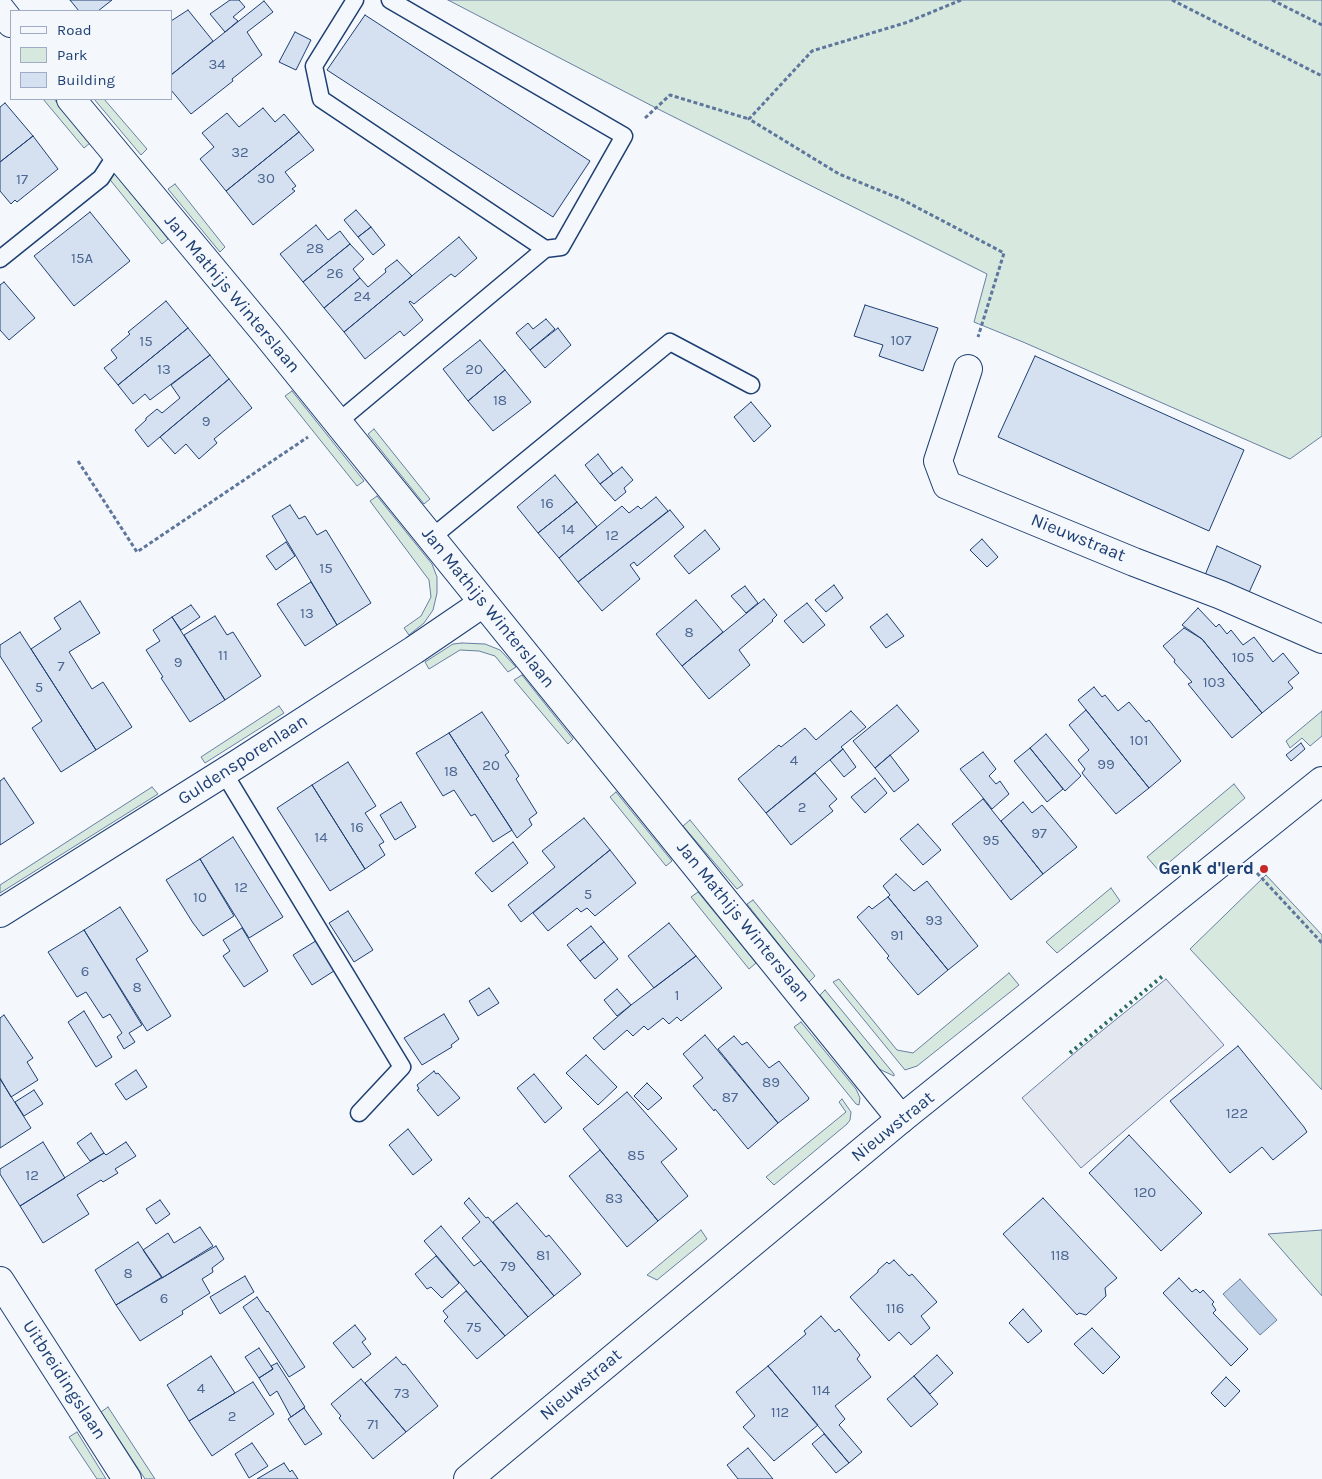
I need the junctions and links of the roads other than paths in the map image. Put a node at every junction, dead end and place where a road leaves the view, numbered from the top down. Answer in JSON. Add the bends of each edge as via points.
{"nodes":[{"id":1,"x":355,"y":0,"type":"edge"},
{"id":2,"x":390,"y":0,"type":"edge"},
{"id":3,"x":0,"y":9,"type":"edge"},
{"id":4,"x":10,"y":22,"type":"edge"},
{"id":5,"x":72,"y":100,"type":"edge"},
{"id":6,"x":116,"y":154,"type":"junction"},
{"id":7,"x":545,"y":249,"type":"junction"},
{"id":8,"x":0,"y":259,"type":"edge"},
{"id":9,"x":968,"y":369,"type":"road end"},
{"id":10,"x":751,"y":385,"type":"dead end"},
{"id":11,"x":338,"y":422,"type":"junction"},
{"id":12,"x":431,"y":538,"type":"junction"},
{"id":13,"x":482,"y":603,"type":"junction"},
{"id":14,"x":1322,"y":639,"type":"edge"},
{"id":15,"x":224,"y":772,"type":"junction"},
{"id":16,"x":1322,"y":781,"type":"edge"},
{"id":17,"x":0,"y":913,"type":"edge"},
{"id":18,"x":359,"y":1113,"type":"dead end"},
{"id":19,"x":901,"y":1119,"type":"junction"},
{"id":20,"x":0,"y":1281,"type":"edge"},
{"id":21,"x":126,"y":1479,"type":"edge"},
{"id":22,"x":468,"y":1479,"type":"edge"}],
"edges":[{"from":1,"to":7,"type":"lane","via":[[314,66],[321,99]]},
{"from":2,"to":7,"type":"lane","via":[[624,136],[561,247]]},
{"from":3,"to":4,"type":"street"},
{"from":5,"to":6,"type":"street","name":"Jan Mathijs Winterslaan"},
{"from":6,"to":8,"type":"lane","via":[[101,178]]},
{"from":6,"to":11,"type":"street","name":"Jan Mathijs Winterslaan"},
{"from":7,"to":11,"type":"lane"},
{"from":9,"to":14,"type":"street","name":"Nieuwstraat","via":[[938,462],[947,485]]},
{"from":10,"to":12,"type":"lane","via":[[670,342]]},
{"from":11,"to":12,"type":"street","name":"Jan Mathijs Winterslaan"},
{"from":12,"to":13,"type":"street","name":"Jan Mathijs Winterslaan"},
{"from":13,"to":15,"type":"street","name":"Guldensporenlaan"},
{"from":13,"to":19,"type":"street","name":"Jan Mathijs Winterslaan"},
{"from":15,"to":17,"type":"street","name":"Guldensporenlaan"},
{"from":15,"to":18,"type":"lane","via":[[402,1067]]},
{"from":16,"to":19,"type":"street","name":"Nieuwstraat"},
{"from":19,"to":22,"type":"street","name":"Nieuwstraat"},
{"from":20,"to":21,"type":"street","name":"Uitbreidingslaan"}]}
